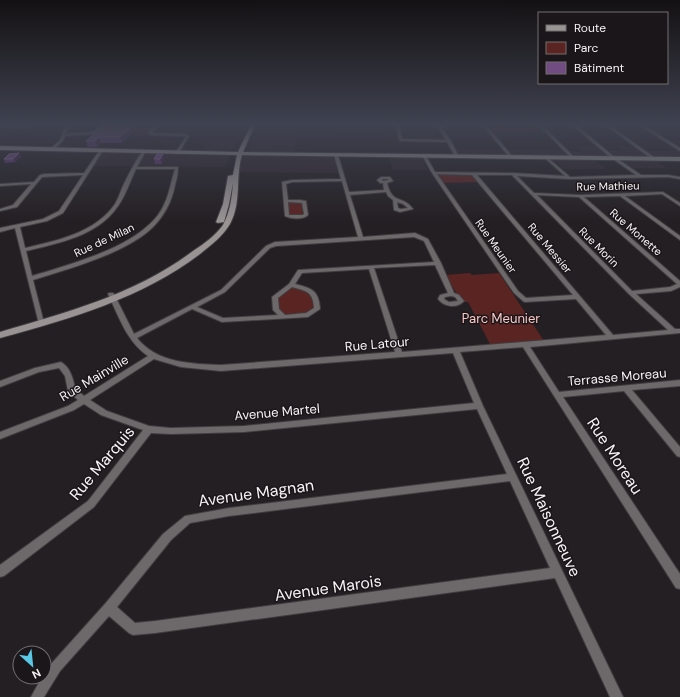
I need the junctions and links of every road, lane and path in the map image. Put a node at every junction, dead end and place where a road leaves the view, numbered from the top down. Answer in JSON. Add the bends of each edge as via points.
{"nodes":[{"id":1,"x":425,"y":157,"type":"edge"},
{"id":2,"x":96,"y":158,"type":"edge"},
{"id":3,"x":141,"y":158,"type":"edge"},
{"id":4,"x":236,"y":158,"type":"edge"},
{"id":5,"x":337,"y":158,"type":"edge"},
{"id":6,"x":530,"y":158,"type":"edge"},
{"id":7,"x":547,"y":158,"type":"junction"},
{"id":8,"x":573,"y":158,"type":"joint"},
{"id":9,"x":614,"y":158,"type":"junction"},
{"id":10,"x":653,"y":158,"type":"joint"},
{"id":11,"x":680,"y":159,"type":"edge"},
{"id":12,"x":135,"y":168,"type":"junction"},
{"id":13,"x":434,"y":173,"type":"junction"},
{"id":14,"x":473,"y":173,"type":"junction"},
{"id":15,"x":85,"y":174,"type":"junction"},
{"id":16,"x":512,"y":174,"type":"junction"},
{"id":17,"x":640,"y":176,"type":"junction"},
{"id":18,"x":569,"y":178,"type":"junction"},
{"id":19,"x":680,"y":178,"type":"edge"},
{"id":20,"x":344,"y":180,"type":"junction"},
{"id":21,"x":35,"y":183,"type":"junction"},
{"id":22,"x":385,"y":183,"type":"dead end"},
{"id":23,"x":0,"y":185,"type":"edge"},
{"id":24,"x":386,"y":191,"type":"junction"},
{"id":25,"x":348,"y":194,"type":"junction"},
{"id":26,"x":533,"y":194,"type":"junction"},
{"id":27,"x":580,"y":196,"type":"junction"},
{"id":28,"x":622,"y":196,"type":"junction"},
{"id":29,"x":286,"y":201,"type":"junction"},
{"id":30,"x":395,"y":201,"type":"dead end"},
{"id":31,"x":680,"y":205,"type":"edge"},
{"id":32,"x":0,"y":210,"type":"edge"},
{"id":33,"x":17,"y":226,"type":"junction"},
{"id":34,"x":0,"y":230,"type":"edge"},
{"id":35,"x":361,"y":238,"type":"junction"},
{"id":36,"x":680,"y":238,"type":"edge"},
{"id":37,"x":23,"y":250,"type":"junction"},
{"id":38,"x":438,"y":263,"type":"junction"},
{"id":39,"x":371,"y":267,"type":"junction"},
{"id":40,"x":30,"y":279,"type":"junction"},
{"id":41,"x":680,"y":284,"type":"edge"},
{"id":42,"x":291,"y":285,"type":"junction"},
{"id":43,"x":632,"y":293,"type":"junction"},
{"id":44,"x":452,"y":294,"type":"dead end"},
{"id":45,"x":112,"y":297,"type":"junction"},
{"id":46,"x":578,"y":297,"type":"junction"},
{"id":47,"x":193,"y":307,"type":"junction"},
{"id":48,"x":284,"y":316,"type":"junction"},
{"id":49,"x":41,"y":321,"type":"junction"},
{"id":50,"x":0,"y":330,"type":"edge"},
{"id":51,"x":677,"y":331,"type":"edge"},
{"id":52,"x":0,"y":335,"type":"edge"},
{"id":53,"x":133,"y":337,"type":"junction"},
{"id":54,"x":611,"y":337,"type":"junction"},
{"id":55,"x":525,"y":345,"type":"junction"},
{"id":56,"x":455,"y":350,"type":"junction"},
{"id":57,"x":398,"y":354,"type":"junction"},
{"id":58,"x":154,"y":356,"type":"junction"},
{"id":59,"x":680,"y":383,"type":"edge"},
{"id":60,"x":0,"y":384,"type":"edge"},
{"id":61,"x":626,"y":388,"type":"junction"},
{"id":62,"x":557,"y":395,"type":"junction"},
{"id":63,"x":84,"y":400,"type":"junction"},
{"id":64,"x":480,"y":406,"type":"junction"},
{"id":65,"x":149,"y":429,"type":"junction"},
{"id":66,"x":0,"y":436,"type":"edge"},
{"id":67,"x":680,"y":453,"type":"edge"},
{"id":68,"x":513,"y":478,"type":"junction"},
{"id":69,"x":0,"y":572,"type":"edge"},
{"id":70,"x":558,"y":572,"type":"junction"},
{"id":71,"x":680,"y":584,"type":"edge"},
{"id":72,"x":109,"y":608,"type":"junction"},
{"id":73,"x":37,"y":697,"type":"edge"},
{"id":74,"x":616,"y":697,"type":"edge"}],
"edges":[{"from":1,"to":13,"type":"street","name":"Rue Meunier"},
{"from":2,"to":15,"type":"street"},
{"from":3,"to":12,"type":"street"},
{"from":4,"to":45,"type":"street","via":[[224,214],[219,224],[191,250]]},
{"from":5,"to":20,"type":"street"},
{"from":6,"to":7,"type":"street"},
{"from":7,"to":8,"type":"street"},
{"from":7,"to":18,"type":"street"},
{"from":8,"to":9,"type":"street"},
{"from":9,"to":10,"type":"street"},
{"from":9,"to":17,"type":"street"},
{"from":10,"to":11,"type":"street"},
{"from":12,"to":37,"type":"street","via":[[116,207],[107,217],[80,233]]},
{"from":12,"to":40,"type":"street","name":"Rue de Milan","via":[[177,168],[167,204],[160,218],[144,233],[111,250]]},
{"from":13,"to":14,"type":"street"},
{"from":13,"to":46,"type":"street","name":"Rue Meunier","via":[[522,298],[525,300]]},
{"from":14,"to":16,"type":"street"},
{"from":14,"to":46,"type":"street","name":"Rue Messier"},
{"from":15,"to":21,"type":"street","via":[[44,175]]},
{"from":15,"to":33,"type":"street","via":[[60,212],[45,220]]},
{"from":16,"to":18,"type":"street"},
{"from":16,"to":26,"type":"street","name":"Rue Morin"},
{"from":17,"to":18,"type":"street"},
{"from":17,"to":19,"type":"street"},
{"from":20,"to":25,"type":"street"},
{"from":20,"to":29,"type":"street","via":[[284,183]]},
{"from":21,"to":23,"type":"street"},
{"from":21,"to":32,"type":"street","via":[[15,206]]},
{"from":22,"to":24,"type":"street"},
{"from":24,"to":25,"type":"street"},
{"from":24,"to":30,"type":"street"},
{"from":25,"to":35,"type":"street"},
{"from":26,"to":27,"type":"street","name":"Rue Mathieu"},
{"from":26,"to":43,"type":"street","name":"Rue Morin"},
{"from":27,"to":28,"type":"street","name":"Rue Mathieu"},
{"from":27,"to":41,"type":"street","name":"Rue Monette"},
{"from":28,"to":31,"type":"street","name":"Rue Mathieu","via":[[663,193]]},
{"from":28,"to":36,"type":"street"},
{"from":29,"to":29,"type":"street","via":[[287,216],[306,215],[304,202]]},
{"from":33,"to":34,"type":"street"},
{"from":33,"to":37,"type":"street"},
{"from":35,"to":38,"type":"street","via":[[415,235],[426,240]]},
{"from":35,"to":47,"type":"street","via":[[275,244],[268,247],[223,291]]},
{"from":37,"to":40,"type":"street"},
{"from":38,"to":39,"type":"street"},
{"from":38,"to":44,"type":"street"},
{"from":39,"to":42,"type":"street","via":[[300,271]]},
{"from":39,"to":57,"type":"street"},
{"from":40,"to":49,"type":"street"},
{"from":41,"to":43,"type":"street","name":"Rue Monette","via":[[671,289]]},
{"from":42,"to":48,"type":"street","via":[[275,297],[276,310]]},
{"from":42,"to":48,"type":"street","via":[[311,291],[317,299],[317,309],[308,315]]},
{"from":43,"to":51,"type":"street","name":"Rue Morin"},
{"from":45,"to":49,"type":"street"},
{"from":45,"to":53,"type":"street","name":"Rue Latour"},
{"from":46,"to":54,"type":"street","name":"Rue Messier"},
{"from":47,"to":48,"type":"street","via":[[222,320]]},
{"from":47,"to":53,"type":"street"},
{"from":49,"to":50,"type":"street"},
{"from":49,"to":52,"type":"street"},
{"from":51,"to":54,"type":"street","name":"Rue Latour"},
{"from":53,"to":58,"type":"street","name":"Rue Latour","via":[[143,350]]},
{"from":54,"to":55,"type":"street","name":"Rue Latour"},
{"from":55,"to":56,"type":"street","name":"Rue Latour"},
{"from":55,"to":62,"type":"street","name":"Rue Moreau"},
{"from":56,"to":57,"type":"street","name":"Rue Latour"},
{"from":56,"to":64,"type":"street","name":"Rue Maisonneuve"},
{"from":57,"to":58,"type":"street","name":"Rue Latour","via":[[221,368],[196,367]]},
{"from":58,"to":63,"type":"street","name":"Rue Mainville"},
{"from":59,"to":61,"type":"street","name":"Terrasse Moreau"},
{"from":60,"to":63,"type":"street","name":"Avenue Martel","via":[[38,370],[61,365],[69,376],[71,389]]},
{"from":61,"to":62,"type":"street","name":"Terrasse Moreau"},
{"from":61,"to":67,"type":"street"},
{"from":62,"to":71,"type":"street","name":"Rue Moreau"},
{"from":63,"to":65,"type":"street","name":"Avenue Martel","via":[[104,413]]},
{"from":63,"to":66,"type":"street","name":"Rue Mainville"},
{"from":64,"to":65,"type":"street","name":"Avenue Martel","via":[[244,429]]},
{"from":64,"to":68,"type":"street","name":"Rue Maisonneuve"},
{"from":65,"to":69,"type":"street","name":"Rue Marquis","via":[[91,504]]},
{"from":68,"to":70,"type":"street","name":"Rue Maisonneuve"},
{"from":68,"to":72,"type":"street","name":"Avenue Magnan","via":[[188,519],[168,538]]},
{"from":70,"to":72,"type":"street","name":"Avenue Marois","via":[[155,627],[133,628]]},
{"from":70,"to":74,"type":"street","name":"Rue Maisonneuve"},
{"from":72,"to":73,"type":"street","name":"Avenue Magnan","via":[[56,667]]}]}
